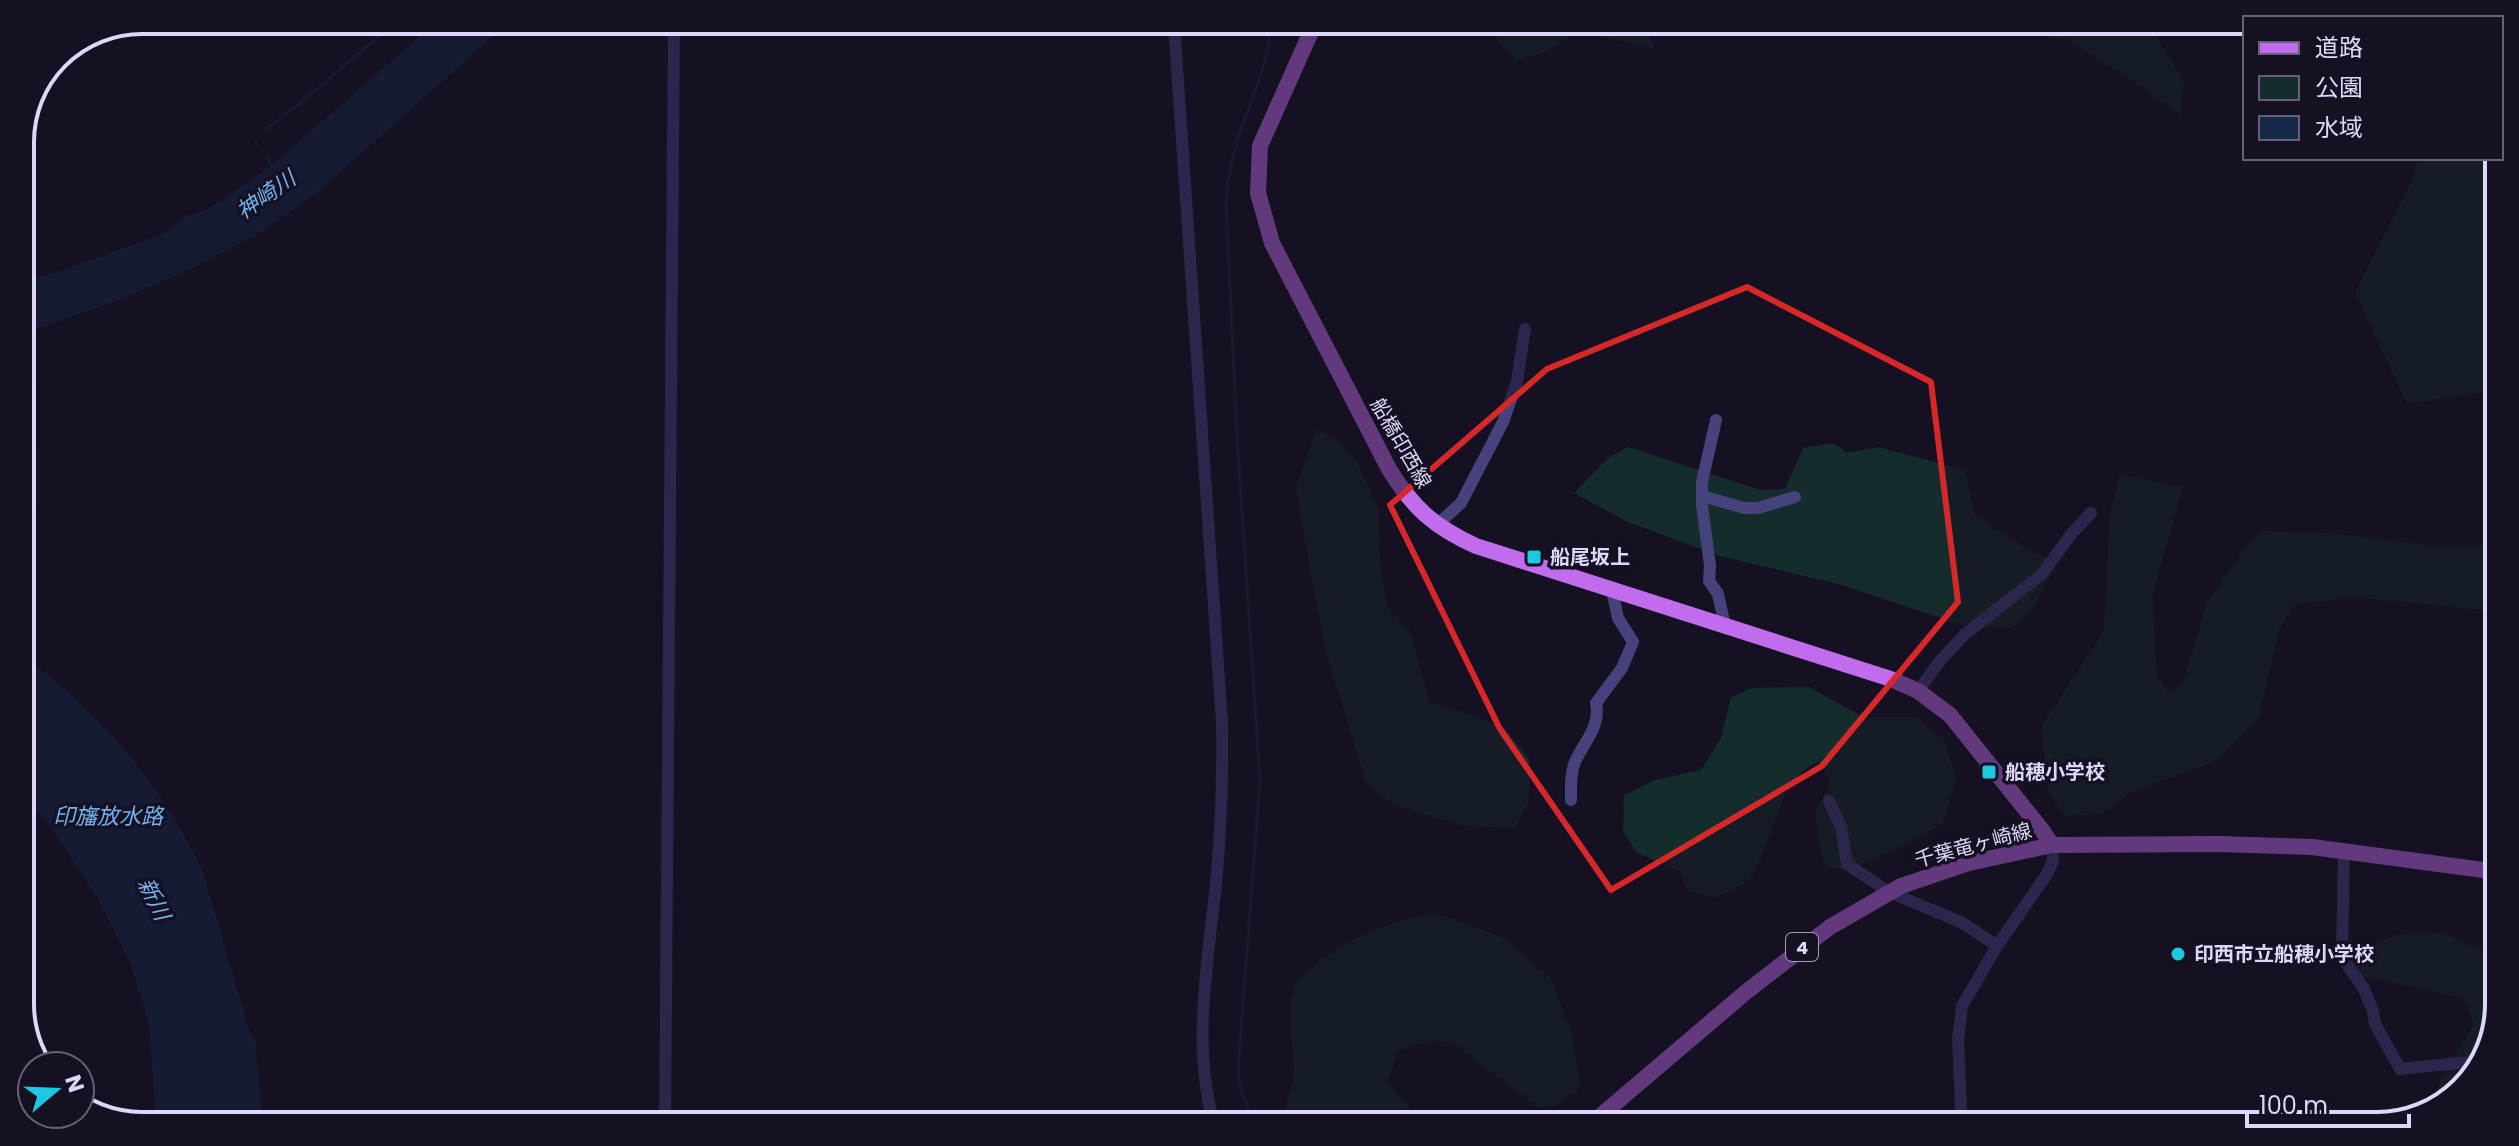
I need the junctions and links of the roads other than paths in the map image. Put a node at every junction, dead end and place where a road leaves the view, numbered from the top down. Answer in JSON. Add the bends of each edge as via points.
{"nodes":[{"id":1,"x":674,"y":34,"type":"edge"},
{"id":2,"x":1175,"y":34,"type":"edge"},
{"id":3,"x":1310,"y":34,"type":"edge"},
{"id":4,"x":1525,"y":329,"type":"dead end"},
{"id":5,"x":1716,"y":420,"type":"dead end"},
{"id":6,"x":1702,"y":496,"type":"junction"},
{"id":7,"x":1795,"y":497,"type":"dead end"},
{"id":8,"x":2091,"y":513,"type":"dead end"},
{"id":9,"x":1437,"y":525,"type":"junction"},
{"id":10,"x":1612,"y":590,"type":"junction"},
{"id":11,"x":1725,"y":626,"type":"junction"},
{"id":12,"x":1918,"y":691,"type":"junction"},
{"id":13,"x":1571,"y":800,"type":"dead end"},
{"id":14,"x":1829,"y":801,"type":"dead end"},
{"id":15,"x":2052,"y":845,"type":"junction"},
{"id":16,"x":2344,"y":852,"type":"junction"},
{"id":17,"x":2485,"y":870,"type":"edge"},
{"id":18,"x":1889,"y":892,"type":"junction"},
{"id":19,"x":1997,"y":946,"type":"junction"},
{"id":20,"x":2468,"y":1063,"type":"edge"},
{"id":21,"x":665,"y":1112,"type":"edge"},
{"id":22,"x":1211,"y":1112,"type":"edge"},
{"id":23,"x":1605,"y":1112,"type":"edge"},
{"id":24,"x":1960,"y":1112,"type":"edge"}],
"edges":[{"from":1,"to":21,"type":"street"},
{"from":2,"to":22,"type":"street","via":[[1222,723],[1220,833],[1202,1035]]},
{"from":3,"to":9,"type":"main road","name":"船橋印西線","via":[[1260,146],[1257,186],[1262,213],[1272,243],[1389,469],[1411,502]]},
{"from":4,"to":9,"type":"street","via":[[1517,382],[1503,422],[1461,503]]},
{"from":5,"to":6,"type":"street"},
{"from":6,"to":7,"type":"street","via":[[1744,508]]},
{"from":6,"to":11,"type":"street","via":[[1709,581],[1718,594]]},
{"from":8,"to":12,"type":"street","via":[[2042,574],[1964,635]]},
{"from":9,"to":10,"type":"main road","name":"船橋印西線","via":[[1476,546]]},
{"from":10,"to":11,"type":"main road","name":"船橋印西線"},
{"from":10,"to":13,"type":"street","via":[[1618,618],[1633,642],[1622,668],[1596,703],[1594,729],[1573,766]]},
{"from":11,"to":12,"type":"main road","name":"船橋印西線"},
{"from":12,"to":15,"type":"main road","name":"船橋印西線","via":[[1950,715]]},
{"from":14,"to":18,"type":"street","via":[[1841,827],[1847,864]]},
{"from":15,"to":16,"type":"main road","name":"千葉竜ヶ崎線","number":"4","via":[[2219,844]]},
{"from":15,"to":18,"type":"main road","name":"千葉竜ヶ崎線","number":"4","via":[[1969,863]]},
{"from":15,"to":19,"type":"street","via":[[2047,874]]},
{"from":16,"to":17,"type":"main road","name":"千葉竜ヶ崎線","number":"4"},
{"from":16,"to":20,"type":"street","via":[[2342,957],[2364,989],[2375,1024],[2400,1069]]},
{"from":18,"to":19,"type":"street","via":[[1963,923]]},
{"from":18,"to":23,"type":"main road","name":"千葉竜ヶ崎線","number":"4","via":[[1799,949]]},
{"from":19,"to":24,"type":"street","via":[[1962,1006]]}]}
